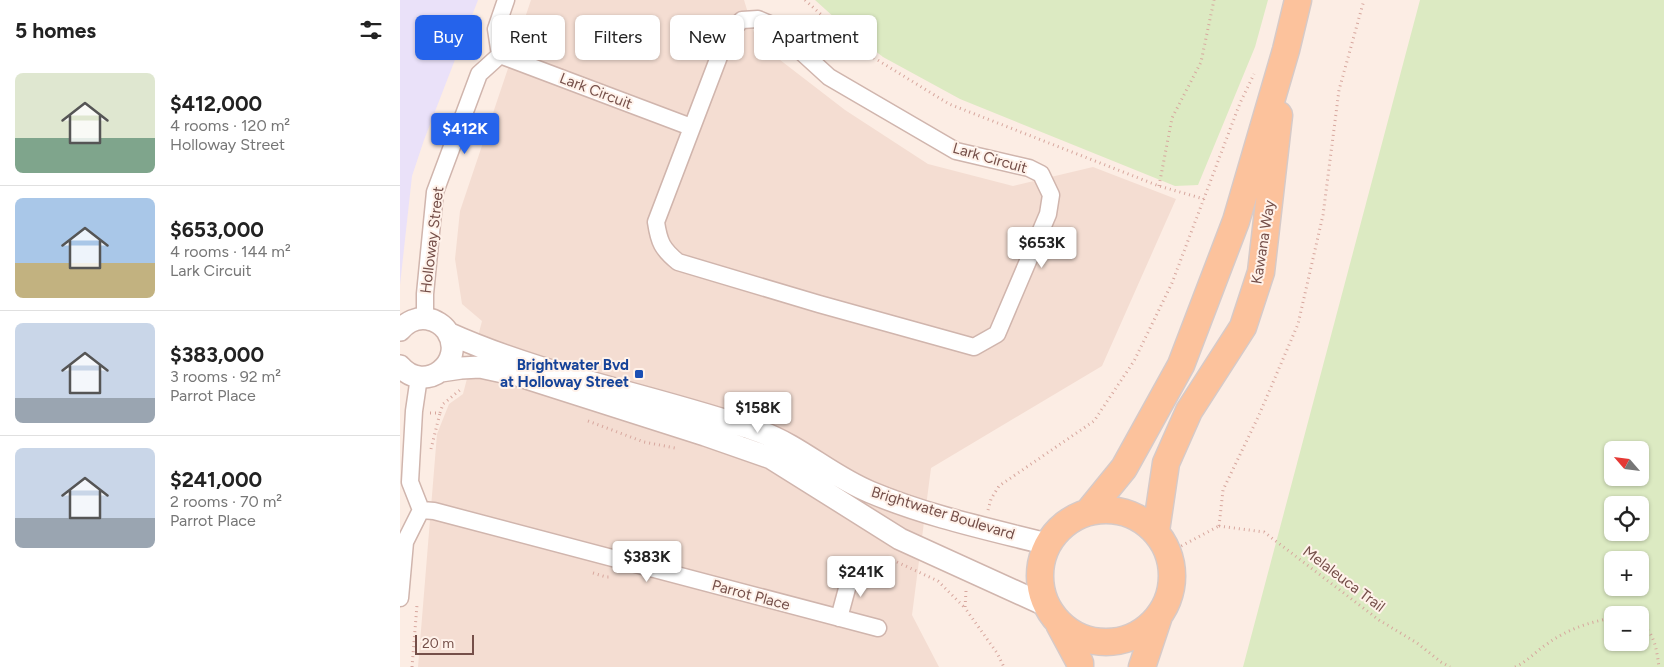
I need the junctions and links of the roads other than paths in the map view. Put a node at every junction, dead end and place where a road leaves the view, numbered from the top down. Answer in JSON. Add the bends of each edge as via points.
{"nodes":[{"id":1,"x":506,"y":0,"type":"edge"},
{"id":2,"x":1298,"y":0,"type":"edge"},
{"id":3,"x":501,"y":15,"type":"edge"},
{"id":4,"x":1286,"y":50,"type":"junction"},
{"id":5,"x":494,"y":60,"type":"edge"},
{"id":6,"x":513,"y":60,"type":"edge"},
{"id":7,"x":691,"y":127,"type":"junction"},
{"id":8,"x":425,"y":319,"type":"junction"},
{"id":9,"x":400,"y":329,"type":"edge"},
{"id":10,"x":448,"y":333,"type":"junction"},
{"id":11,"x":400,"y":366,"type":"edge"},
{"id":12,"x":441,"y":371,"type":"junction"},
{"id":13,"x":419,"y":377,"type":"junction"},
{"id":14,"x":421,"y":510,"type":"junction"},
{"id":15,"x":1089,"y":511,"type":"junction"},
{"id":16,"x":1162,"y":542,"type":"junction"},
{"id":17,"x":1047,"y":544,"type":"junction"},
{"id":18,"x":852,"y":570,"type":"dead end"},
{"id":19,"x":400,"y":598,"type":"edge"},
{"id":20,"x":1052,"y":614,"type":"junction"},
{"id":21,"x":1160,"y":615,"type":"junction"},
{"id":22,"x":839,"y":618,"type":"junction"},
{"id":23,"x":878,"y":628,"type":"dead end"},
{"id":24,"x":1080,"y":667,"type":"edge"},
{"id":25,"x":1142,"y":667,"type":"edge"}],
"edges":[{"from":1,"to":3,"type":"street"},
{"from":2,"to":4,"type":"main road","name":"Kawana Way"},
{"from":4,"to":15,"type":"main road","name":"Kawana Way","via":[[1236,221],[1181,365],[1124,468]]},
{"from":4,"to":16,"type":"main road","name":"Kawana Way","via":[[1260,272],[1243,327],[1189,411],[1166,463]]},
{"from":5,"to":8,"type":"street","name":"Holloway Street","via":[[479,74],[435,192]]},
{"from":6,"to":7,"type":"street","name":"Lark Circuit"},
{"from":7,"to":7,"type":"street","name":"Lark Circuit","via":[[656,222],[659,239],[666,252],[678,262],[974,347],[997,334],[1048,214],[1052,195],[1041,174],[1029,168],[956,151],[829,77],[772,25],[758,19],[742,20],[728,33]]},
{"from":8,"to":9,"type":"street","via":[[408,322]]},
{"from":8,"to":10,"type":"street","name":"Brightwater Boulevard","via":[[438,323]]},
{"from":10,"to":12,"type":"street","via":[[452,349],[447,365]]},
{"from":10,"to":17,"type":"street","name":"Brightwater Boulevard","via":[[523,362],[764,433],[868,491],[938,515]]},
{"from":11,"to":13,"type":"street"},
{"from":12,"to":13,"type":"street","name":"Brightwater Boulevard"},
{"from":12,"to":20,"type":"street","name":"Brightwater Boulevard","via":[[480,367],[517,375],[771,458],[900,539]]},
{"from":13,"to":14,"type":"street","via":[[410,482]]},
{"from":14,"to":19,"type":"street","via":[[405,542]]},
{"from":14,"to":22,"type":"street","name":"Parrot Place"},
{"from":15,"to":16,"type":"main road","via":[[1107,509],[1142,519]]},
{"from":15,"to":17,"type":"main road","via":[[1058,529]]},
{"from":16,"to":21,"type":"main road","via":[[1172,574],[1169,596]]},
{"from":17,"to":20,"type":"main road","via":[[1040,563],[1040,585]]},
{"from":18,"to":22,"type":"street"},
{"from":20,"to":21,"type":"main road","via":[[1078,636],[1100,642],[1122,640],[1143,631]]},
{"from":20,"to":24,"type":"main road"},
{"from":21,"to":25,"type":"main road"},
{"from":22,"to":23,"type":"street","name":"Parrot Place"}]}
